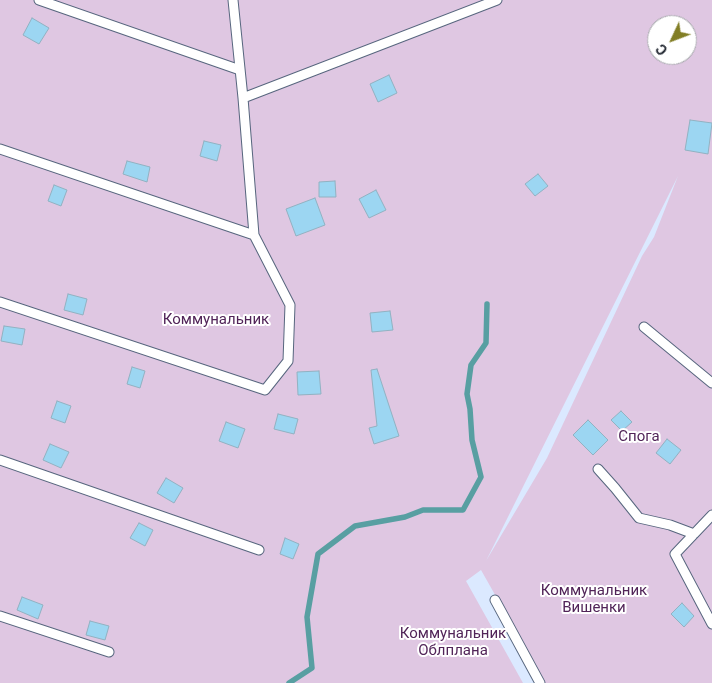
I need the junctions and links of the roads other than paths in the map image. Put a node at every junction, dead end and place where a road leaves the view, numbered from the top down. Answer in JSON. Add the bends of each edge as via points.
{"nodes":[{"id":1,"x":39,"y":0,"type":"edge"},
{"id":2,"x":233,"y":0,"type":"edge"},
{"id":3,"x":497,"y":0,"type":"edge"},
{"id":4,"x":240,"y":70,"type":"junction"},
{"id":5,"x":243,"y":98,"type":"junction"},
{"id":6,"x":0,"y":149,"type":"edge"},
{"id":7,"x":254,"y":235,"type":"junction"},
{"id":8,"x":0,"y":302,"type":"edge"},
{"id":9,"x":644,"y":327,"type":"dead end"},
{"id":10,"x":712,"y":383,"type":"edge"},
{"id":11,"x":0,"y":460,"type":"edge"},
{"id":12,"x":598,"y":470,"type":"dead end"},
{"id":13,"x":712,"y":515,"type":"edge"},
{"id":14,"x":694,"y":534,"type":"junction"},
{"id":15,"x":259,"y":550,"type":"dead end"},
{"id":16,"x":495,"y":600,"type":"dead end"},
{"id":17,"x":0,"y":616,"type":"edge"},
{"id":18,"x":712,"y":624,"type":"edge"},
{"id":19,"x":109,"y":652,"type":"dead end"},
{"id":20,"x":540,"y":683,"type":"edge"}],
"edges":[{"from":1,"to":4,"type":"lane"},
{"from":2,"to":4,"type":"lane"},
{"from":3,"to":5,"type":"lane"},
{"from":4,"to":5,"type":"lane"},
{"from":5,"to":7,"type":"lane"},
{"from":6,"to":7,"type":"lane"},
{"from":7,"to":8,"type":"lane","via":[[290,305],[288,361],[265,390]]},
{"from":9,"to":10,"type":"lane"},
{"from":11,"to":15,"type":"lane"},
{"from":12,"to":14,"type":"lane","via":[[639,518]]},
{"from":13,"to":14,"type":"lane"},
{"from":14,"to":18,"type":"lane","via":[[675,554]]},
{"from":16,"to":20,"type":"lane"},
{"from":17,"to":19,"type":"lane"}]}
